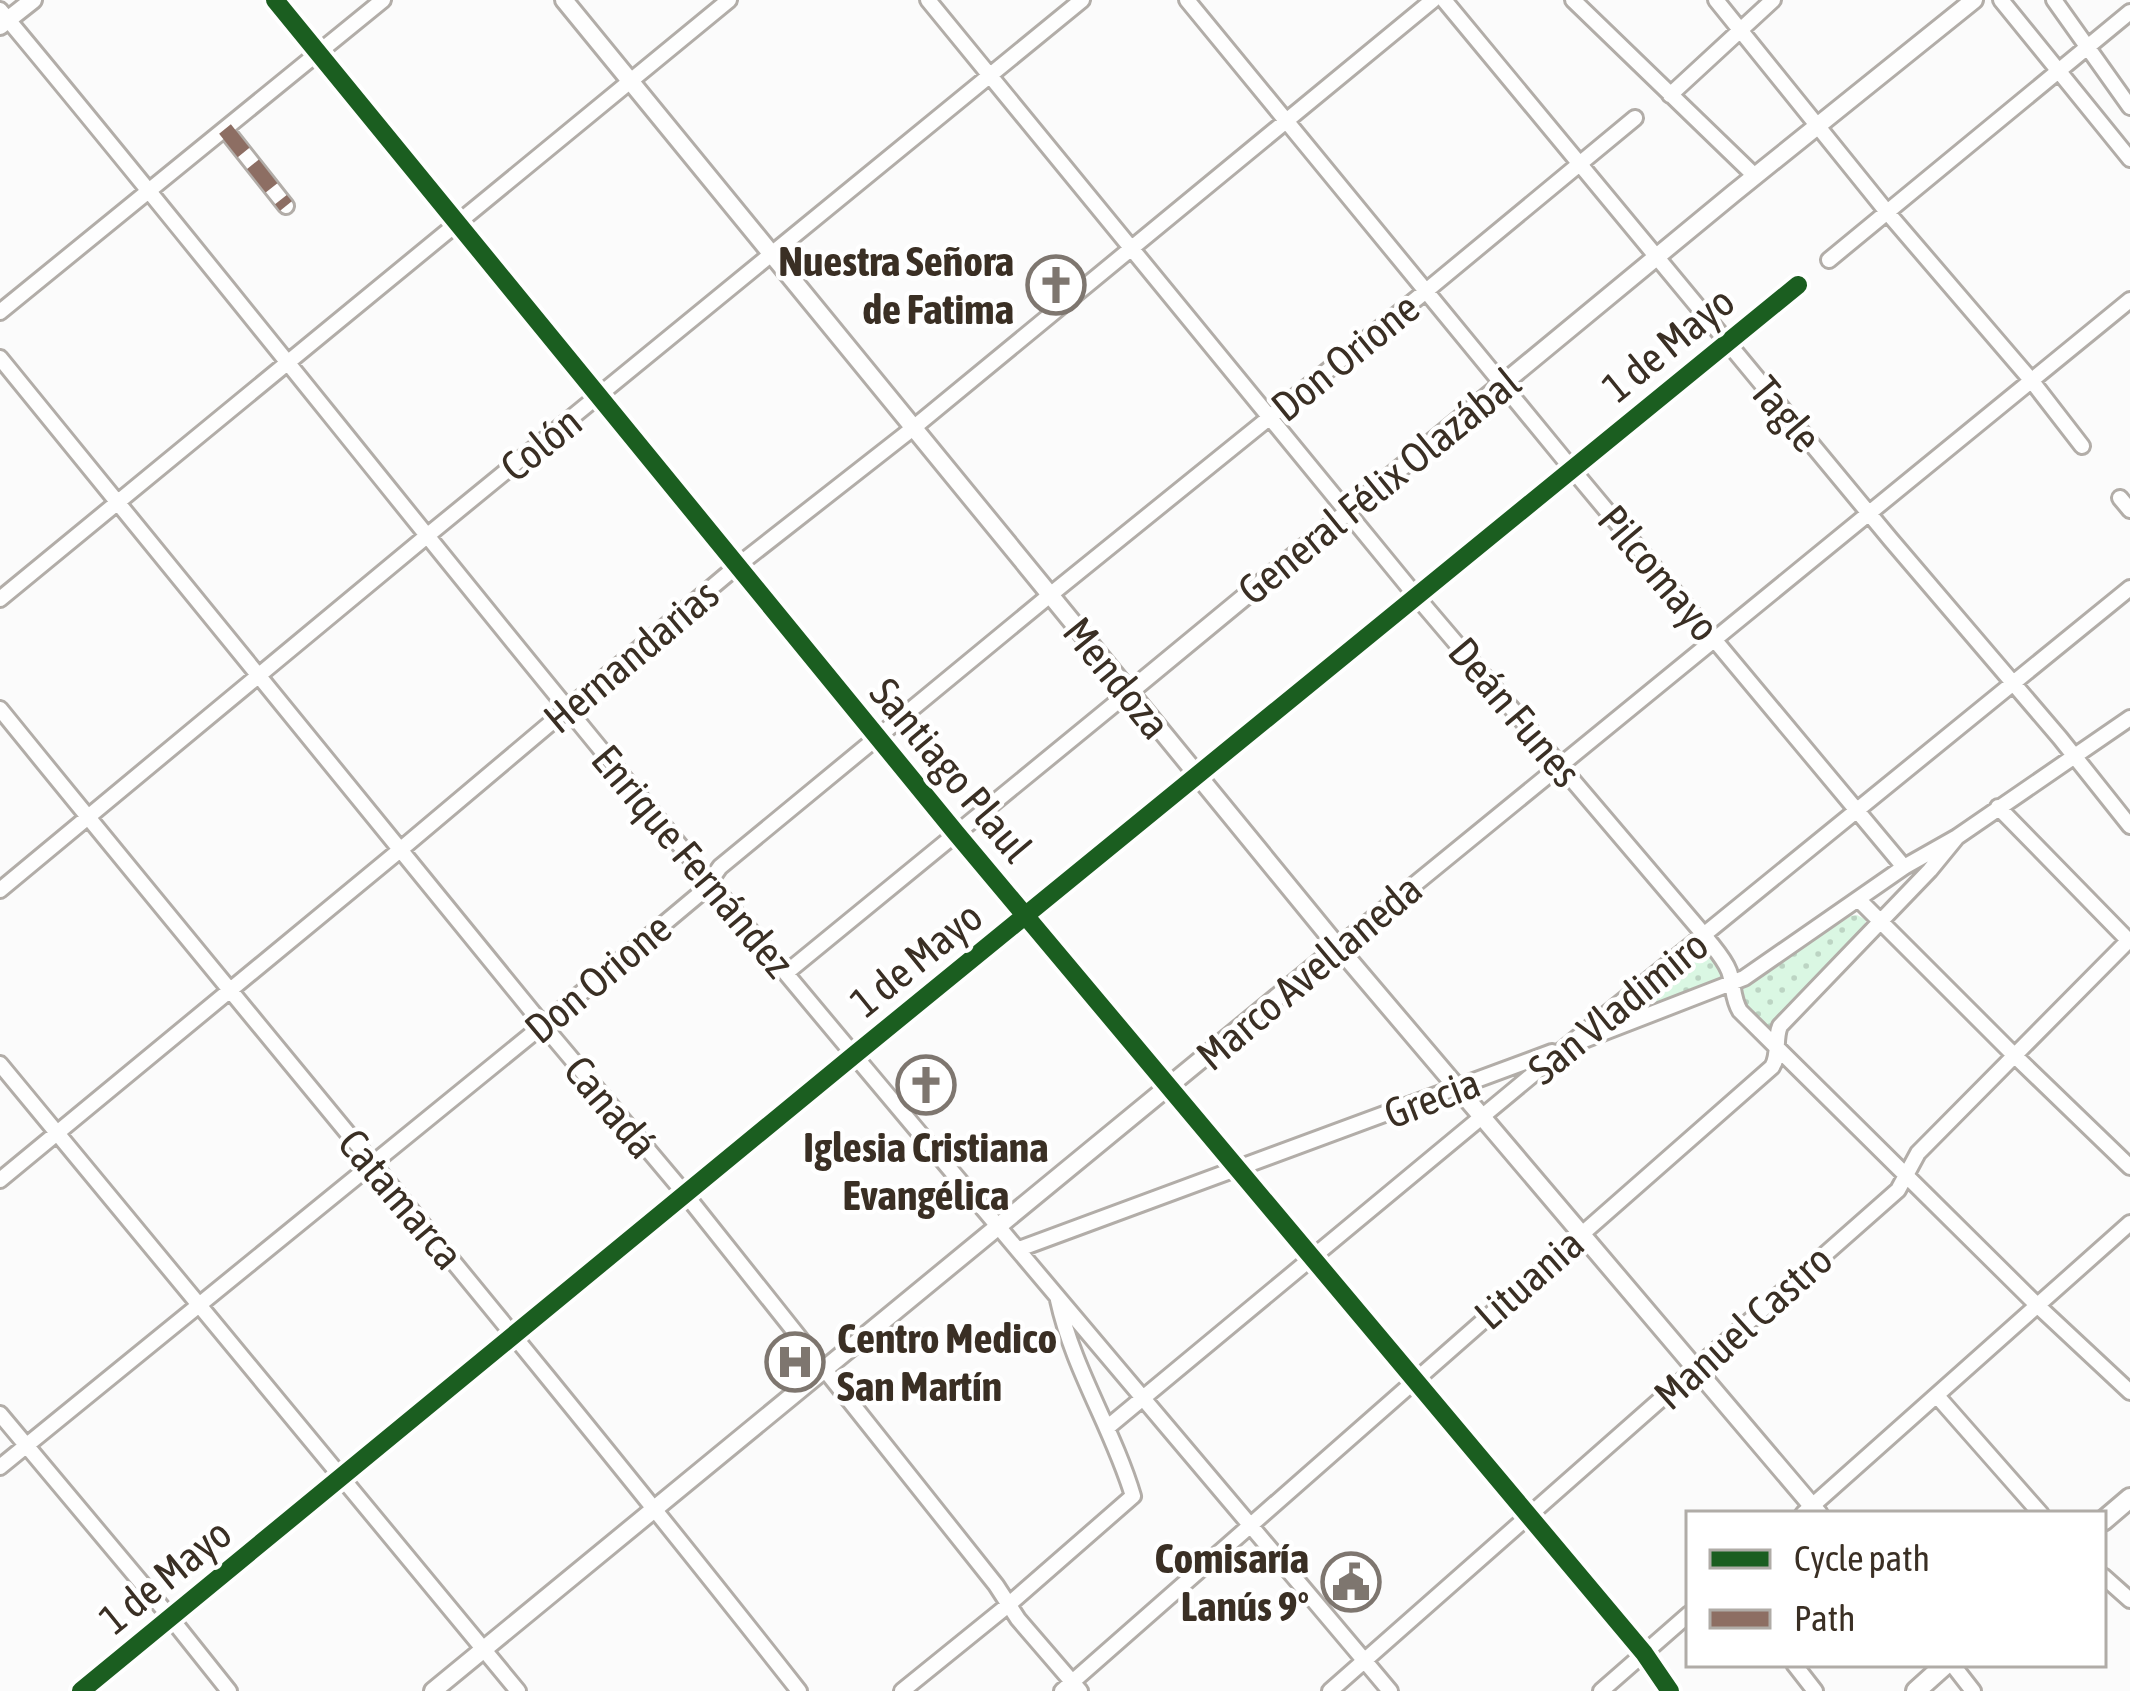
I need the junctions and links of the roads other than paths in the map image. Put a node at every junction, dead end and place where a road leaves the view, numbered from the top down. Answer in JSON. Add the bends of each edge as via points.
{"nodes":[{"id":1,"x":33,"y":0,"type":"edge"},
{"id":2,"x":274,"y":0,"type":"edge"},
{"id":3,"x":383,"y":0,"type":"edge"},
{"id":4,"x":564,"y":0,"type":"edge"},
{"id":5,"x":729,"y":0,"type":"edge"},
{"id":6,"x":928,"y":0,"type":"edge"},
{"id":7,"x":1082,"y":0,"type":"edge"},
{"id":8,"x":1187,"y":0,"type":"edge"},
{"id":9,"x":1433,"y":0,"type":"edge"},
{"id":10,"x":1444,"y":0,"type":"edge"},
{"id":11,"x":1573,"y":0,"type":"edge"},
{"id":12,"x":1716,"y":0,"type":"edge"},
{"id":13,"x":1773,"y":0,"type":"edge"},
{"id":14,"x":1974,"y":0,"type":"edge"},
{"id":15,"x":2002,"y":0,"type":"edge"},
{"id":16,"x":2054,"y":0,"type":"edge"},
{"id":17,"x":2130,"y":12,"type":"edge"},
{"id":18,"x":3,"y":19,"type":"edge"},
{"id":19,"x":1740,"y":30,"type":"junction"},
{"id":20,"x":2087,"y":46,"type":"junction"},
{"id":21,"x":318,"y":53,"type":"junction"},
{"id":22,"x":2059,"y":73,"type":"junction"},
{"id":23,"x":989,"y":75,"type":"junction"},
{"id":24,"x":630,"y":82,"type":"junction"},
{"id":25,"x":1670,"y":94,"type":"junction"},
{"id":26,"x":2130,"y":107,"type":"edge"},
{"id":27,"x":1635,"y":118,"type":"dead end"},
{"id":28,"x":1286,"y":121,"type":"junction"},
{"id":29,"x":1818,"y":126,"type":"junction"},
{"id":30,"x":225,"y":129,"type":"junction"},
{"id":31,"x":2130,"y":159,"type":"edge"},
{"id":32,"x":1580,"y":164,"type":"junction"},
{"id":33,"x":1755,"y":176,"type":"junction"},
{"id":34,"x":149,"y":190,"type":"junction"},
{"id":35,"x":286,"y":206,"type":"dead end"},
{"id":36,"x":1887,"y":212,"type":"junction"},
{"id":37,"x":457,"y":224,"type":"junction"},
{"id":38,"x":1130,"y":248,"type":"junction"},
{"id":39,"x":771,"y":256,"type":"junction"},
{"id":40,"x":1658,"y":258,"type":"junction"},
{"id":41,"x":1829,"y":260,"type":"dead end"},
{"id":42,"x":1798,"y":285,"type":"dead end"},
{"id":43,"x":1426,"y":291,"type":"junction"},
{"id":44,"x":2130,"y":300,"type":"edge"},
{"id":45,"x":0,"y":312,"type":"edge"},
{"id":46,"x":1727,"y":342,"type":"junction"},
{"id":47,"x":0,"y":358,"type":"edge"},
{"id":48,"x":287,"y":364,"type":"junction"},
{"id":49,"x":2031,"y":380,"type":"junction"},
{"id":50,"x":1503,"y":385,"type":"junction"},
{"id":51,"x":598,"y":398,"type":"junction"},
{"id":52,"x":1270,"y":417,"type":"junction"},
{"id":53,"x":912,"y":429,"type":"junction"},
{"id":54,"x":2082,"y":446,"type":"dead end"},
{"id":55,"x":1572,"y":470,"type":"junction"},
{"id":56,"x":117,"y":503,"type":"junction"},
{"id":57,"x":1347,"y":512,"type":"junction"},
{"id":58,"x":1868,"y":512,"type":"junction"},
{"id":59,"x":428,"y":536,"type":"junction"},
{"id":60,"x":737,"y":566,"type":"junction"},
{"id":61,"x":2130,"y":588,"type":"edge"},
{"id":62,"x":1050,"y":595,"type":"junction"},
{"id":63,"x":1416,"y":596,"type":"junction"},
{"id":64,"x":0,"y":599,"type":"edge"},
{"id":65,"x":1714,"y":640,"type":"junction"},
{"id":66,"x":259,"y":677,"type":"junction"},
{"id":67,"x":2012,"y":683,"type":"junction"},
{"id":68,"x":1128,"y":693,"type":"junction"},
{"id":69,"x":567,"y":708,"type":"junction"},
{"id":70,"x":0,"y":709,"type":"edge"},
{"id":71,"x":2130,"y":718,"type":"edge"},
{"id":72,"x":878,"y":739,"type":"junction"},
{"id":73,"x":2074,"y":756,"type":"junction"},
{"id":74,"x":1562,"y":766,"type":"junction"},
{"id":75,"x":1197,"y":776,"type":"junction"},
{"id":76,"x":1998,"y":807,"type":"junction"},
{"id":77,"x":1858,"y":812,"type":"junction"},
{"id":78,"x":88,"y":818,"type":"junction"},
{"id":79,"x":2130,"y":826,"type":"edge"},
{"id":80,"x":956,"y":833,"type":"junction"},
{"id":81,"x":1957,"y":837,"type":"junction"},
{"id":82,"x":400,"y":850,"type":"junction"},
{"id":83,"x":1904,"y":867,"type":"junction"},
{"id":84,"x":709,"y":881,"type":"junction"},
{"id":85,"x":0,"y":890,"type":"edge"},
{"id":86,"x":1858,"y":899,"type":"junction"},
{"id":87,"x":1025,"y":916,"type":"junction"},
{"id":88,"x":1880,"y":922,"type":"junction"},
{"id":89,"x":1705,"y":936,"type":"junction"},
{"id":90,"x":2130,"y":940,"type":"edge"},
{"id":91,"x":1338,"y":947,"type":"junction"},
{"id":92,"x":786,"y":973,"type":"junction"},
{"id":93,"x":1732,"y":985,"type":"junction"},
{"id":94,"x":228,"y":990,"type":"junction"},
{"id":95,"x":543,"y":1025,"type":"junction"},
{"id":96,"x":1776,"y":1046,"type":"junction"},
{"id":97,"x":1566,"y":1047,"type":"junction"},
{"id":98,"x":2014,"y":1055,"type":"junction"},
{"id":99,"x":854,"y":1056,"type":"junction"},
{"id":100,"x":0,"y":1064,"type":"edge"},
{"id":101,"x":1168,"y":1089,"type":"junction"},
{"id":102,"x":1458,"y":1089,"type":"junction"},
{"id":103,"x":1482,"y":1119,"type":"junction"},
{"id":104,"x":56,"y":1132,"type":"junction"},
{"id":105,"x":371,"y":1165,"type":"junction"},
{"id":106,"x":2130,"y":1167,"type":"edge"},
{"id":107,"x":1239,"y":1169,"type":"junction"},
{"id":108,"x":1906,"y":1174,"type":"junction"},
{"id":109,"x":0,"y":1180,"type":"edge"},
{"id":110,"x":686,"y":1196,"type":"junction"},
{"id":111,"x":2130,"y":1223,"type":"edge"},
{"id":112,"x":999,"y":1228,"type":"junction"},
{"id":113,"x":1582,"y":1232,"type":"junction"},
{"id":114,"x":1018,"y":1249,"type":"junction"},
{"id":115,"x":1312,"y":1257,"type":"junction"},
{"id":116,"x":1057,"y":1295,"type":"junction"},
{"id":117,"x":199,"y":1305,"type":"junction"},
{"id":118,"x":2038,"y":1306,"type":"junction"},
{"id":119,"x":515,"y":1336,"type":"junction"},
{"id":120,"x":825,"y":1370,"type":"junction"},
{"id":121,"x":1697,"y":1370,"type":"junction"},
{"id":122,"x":1415,"y":1380,"type":"junction"},
{"id":123,"x":2130,"y":1392,"type":"edge"},
{"id":124,"x":1938,"y":1396,"type":"junction"},
{"id":125,"x":1142,"y":1398,"type":"junction"},
{"id":126,"x":0,"y":1414,"type":"edge"},
{"id":127,"x":1108,"y":1427,"type":"junction"},
{"id":128,"x":26,"y":1445,"type":"junction"},
{"id":129,"x":0,"y":1467,"type":"edge"},
{"id":130,"x":342,"y":1478,"type":"junction"},
{"id":131,"x":2130,"y":1498,"type":"edge"},
{"id":132,"x":656,"y":1508,"type":"junction"},
{"id":133,"x":1811,"y":1511,"type":"edge"},
{"id":134,"x":2038,"y":1511,"type":"edge"},
{"id":135,"x":1529,"y":1516,"type":"junction"},
{"id":136,"x":2106,"y":1519,"type":"edge"},
{"id":137,"x":1252,"y":1526,"type":"junction"},
{"id":138,"x":2106,"y":1579,"type":"edge"},
{"id":139,"x":2130,"y":1600,"type":"edge"},
{"id":140,"x":1007,"y":1606,"type":"junction"},
{"id":141,"x":170,"y":1617,"type":"junction"},
{"id":142,"x":1686,"y":1617,"type":"edge"},
{"id":143,"x":484,"y":1649,"type":"junction"},
{"id":144,"x":1644,"y":1653,"type":"junction"},
{"id":145,"x":1364,"y":1660,"type":"junction"},
{"id":146,"x":1796,"y":1667,"type":"edge"},
{"id":147,"x":1945,"y":1667,"type":"edge"},
{"id":148,"x":1952,"y":1667,"type":"edge"},
{"id":149,"x":1072,"y":1688,"type":"edge"},
{"id":150,"x":81,"y":1691,"type":"edge"},
{"id":151,"x":229,"y":1691,"type":"edge"},
{"id":152,"x":433,"y":1691,"type":"edge"},
{"id":153,"x":518,"y":1691,"type":"edge"},
{"id":154,"x":800,"y":1691,"type":"edge"},
{"id":155,"x":902,"y":1691,"type":"edge"},
{"id":156,"x":1330,"y":1691,"type":"edge"},
{"id":157,"x":1390,"y":1691,"type":"edge"},
{"id":158,"x":1601,"y":1691,"type":"edge"},
{"id":159,"x":1670,"y":1691,"type":"edge"},
{"id":160,"x":1815,"y":1691,"type":"edge"},
{"id":161,"x":1916,"y":1691,"type":"edge"},
{"id":162,"x":1973,"y":1691,"type":"edge"}],
"edges":[{"from":1,"to":18,"type":"street"},
{"from":2,"to":21,"type":"street","name":"Santiago Plaul"},
{"from":3,"to":21,"type":"street"},
{"from":4,"to":24,"type":"street","name":"Mendoza"},
{"from":5,"to":24,"type":"street"},
{"from":6,"to":23,"type":"street","name":"Deán Funes"},
{"from":7,"to":23,"type":"street","name":"Colón"},
{"from":8,"to":28,"type":"street","name":"Pilcomayo"},
{"from":9,"to":28,"type":"street","name":"Hernandarias"},
{"from":10,"to":32,"type":"street","name":"Tagle"},
{"from":11,"to":25,"type":"street"},
{"from":12,"to":19,"type":"street"},
{"from":13,"to":19,"type":"street"},
{"from":14,"to":29,"type":"street","name":"General Félix Olazábal"},
{"from":15,"to":22,"type":"street"},
{"from":16,"to":20,"type":"street"},
{"from":17,"to":20,"type":"street"},
{"from":18,"to":34,"type":"street","name":"Enrique Fernández"},
{"from":19,"to":25,"type":"street"},
{"from":19,"to":29,"type":"street"},
{"from":20,"to":22,"type":"street"},
{"from":20,"to":26,"type":"street"},
{"from":21,"to":30,"type":"street"},
{"from":21,"to":37,"type":"street","name":"Santiago Plaul"},
{"from":22,"to":31,"type":"street"},
{"from":22,"to":36,"type":"street"},
{"from":23,"to":38,"type":"street","name":"Deán Funes"},
{"from":23,"to":39,"type":"street","name":"Colón"},
{"from":24,"to":37,"type":"street"},
{"from":24,"to":39,"type":"street","name":"Mendoza"},
{"from":25,"to":33,"type":"street"},
{"from":27,"to":32,"type":"street","name":"Don Orione"},
{"from":28,"to":38,"type":"street","name":"Hernandarias"},
{"from":28,"to":43,"type":"street","name":"Pilcomayo"},
{"from":29,"to":33,"type":"street","name":"General Félix Olazábal"},
{"from":29,"to":36,"type":"street"},
{"from":30,"to":34,"type":"street"},
{"from":30,"to":35,"type":"street"},
{"from":32,"to":40,"type":"street","name":"Tagle"},
{"from":32,"to":43,"type":"street","name":"Don Orione"},
{"from":33,"to":40,"type":"street","name":"General Félix Olazábal"},
{"from":34,"to":45,"type":"street"},
{"from":34,"to":48,"type":"street","name":"Enrique Fernández"},
{"from":36,"to":41,"type":"street"},
{"from":36,"to":49,"type":"street"},
{"from":37,"to":48,"type":"street"},
{"from":37,"to":51,"type":"street","name":"Santiago Plaul"},
{"from":38,"to":52,"type":"street","name":"Deán Funes"},
{"from":38,"to":53,"type":"street","name":"Hernandarias"},
{"from":39,"to":51,"type":"street","name":"Colón"},
{"from":39,"to":53,"type":"street","name":"Mendoza"},
{"from":40,"to":46,"type":"street","name":"Tagle"},
{"from":40,"to":50,"type":"street","name":"General Félix Olazábal"},
{"from":42,"to":46,"type":"street","name":"1 de Mayo"},
{"from":43,"to":50,"type":"street","name":"Pilcomayo"},
{"from":43,"to":52,"type":"street","name":"Don Orione"},
{"from":44,"to":49,"type":"street","name":"Marco Avellaneda"},
{"from":46,"to":55,"type":"street","name":"1 de Mayo"},
{"from":46,"to":58,"type":"street","name":"Tagle"},
{"from":47,"to":56,"type":"street","name":"Canadá"},
{"from":48,"to":56,"type":"street"},
{"from":48,"to":59,"type":"street","name":"Enrique Fernández"},
{"from":49,"to":54,"type":"street"},
{"from":49,"to":58,"type":"street","name":"Marco Avellaneda"},
{"from":50,"to":55,"type":"street","name":"Pilcomayo"},
{"from":50,"to":57,"type":"street","name":"General Félix Olazábal"},
{"from":51,"to":59,"type":"street","name":"Colón"},
{"from":51,"to":60,"type":"street","name":"Santiago Plaul"},
{"from":52,"to":57,"type":"street","name":"Deán Funes"},
{"from":52,"to":62,"type":"street","name":"Don Orione"},
{"from":53,"to":60,"type":"street","name":"Hernandarias"},
{"from":53,"to":62,"type":"street","name":"Mendoza"},
{"from":55,"to":63,"type":"street","name":"1 de Mayo"},
{"from":55,"to":65,"type":"street","name":"Pilcomayo"},
{"from":56,"to":64,"type":"street"},
{"from":56,"to":66,"type":"street","name":"Canadá"},
{"from":57,"to":63,"type":"street","name":"Deán Funes"},
{"from":57,"to":68,"type":"street","name":"General Félix Olazábal"},
{"from":58,"to":65,"type":"street","name":"Marco Avellaneda"},
{"from":58,"to":67,"type":"street","name":"Tagle"},
{"from":59,"to":66,"type":"street","name":"Colón"},
{"from":59,"to":69,"type":"street","name":"Enrique Fernández"},
{"from":60,"to":69,"type":"street","name":"Hernandarias"},
{"from":60,"to":72,"type":"street","name":"Santiago Plaul"},
{"from":61,"to":67,"type":"street","name":"San Vladimiro"},
{"from":62,"to":68,"type":"street","name":"Mendoza"},
{"from":62,"to":72,"type":"street","name":"Don Orione"},
{"from":63,"to":74,"type":"street","name":"Deán Funes"},
{"from":63,"to":75,"type":"street","name":"1 de Mayo"},
{"from":65,"to":74,"type":"street","name":"Marco Avellaneda"},
{"from":65,"to":77,"type":"street","name":"Pilcomayo"},
{"from":66,"to":78,"type":"street","name":"Colón"},
{"from":66,"to":82,"type":"street","name":"Canadá"},
{"from":67,"to":73,"type":"street","name":"Tagle"},
{"from":67,"to":77,"type":"street","name":"San Vladimiro"},
{"from":68,"to":75,"type":"street","name":"Mendoza"},
{"from":68,"to":80,"type":"street","name":"General Félix Olazábal"},
{"from":69,"to":82,"type":"street","name":"Hernandarias"},
{"from":69,"to":84,"type":"street","name":"Enrique Fernández"},
{"from":70,"to":78,"type":"street","name":"Catamarca"},
{"from":71,"to":73,"type":"street","name":"Grecia"},
{"from":72,"to":80,"type":"street","name":"Santiago Plaul"},
{"from":72,"to":84,"type":"street","name":"Don Orione"},
{"from":73,"to":76,"type":"street","name":"Grecia"},
{"from":73,"to":79,"type":"street","name":"Tagle"},
{"from":74,"to":89,"type":"street","name":"Deán Funes"},
{"from":74,"to":91,"type":"street","name":"Marco Avellaneda"},
{"from":75,"to":87,"type":"street","name":"1 de Mayo"},
{"from":75,"to":91,"type":"street","name":"Mendoza"},
{"from":76,"to":81,"type":"street","name":"Grecia"},
{"from":76,"to":90,"type":"street"},
{"from":77,"to":83,"type":"street","name":"Pilcomayo"},
{"from":77,"to":89,"type":"street","name":"San Vladimiro"},
{"from":78,"to":85,"type":"street","name":"Colón"},
{"from":78,"to":94,"type":"street","name":"Catamarca"},
{"from":80,"to":87,"type":"street","name":"Santiago Plaul"},
{"from":80,"to":92,"type":"street","name":"General Félix Olazábal"},
{"from":81,"to":83,"type":"street","name":"Grecia"},
{"from":81,"to":88,"type":"street","name":"Lituania"},
{"from":82,"to":94,"type":"street","name":"Hernandarias"},
{"from":82,"to":95,"type":"street","name":"Canadá"},
{"from":83,"to":86,"type":"street","name":"Grecia"},
{"from":84,"to":92,"type":"street","name":"Enrique Fernández"},
{"from":84,"to":95,"type":"street","name":"Don Orione"},
{"from":86,"to":88,"type":"street"},
{"from":86,"to":93,"type":"street","name":"Grecia"},
{"from":87,"to":99,"type":"street","name":"1 de Mayo"},
{"from":87,"to":101,"type":"street","name":"Santiago Plaul"},
{"from":88,"to":96,"type":"street","name":"Lituania","via":[[1780,1026]]},
{"from":88,"to":98,"type":"street"},
{"from":89,"to":93,"type":"street","name":"Deán Funes"},
{"from":89,"to":97,"type":"street","name":"San Vladimiro"},
{"from":90,"to":98,"type":"street","name":"Manuel Castro"},
{"from":91,"to":101,"type":"street","name":"Marco Avellaneda"},
{"from":91,"to":102,"type":"street","name":"Mendoza"},
{"from":92,"to":99,"type":"street","name":"Enrique Fernández"},
{"from":93,"to":96,"type":"street","name":"Deán Funes","via":[[1740,1011]]},
{"from":93,"to":97,"type":"street","name":"Grecia"},
{"from":94,"to":104,"type":"street","name":"Hernandarias"},
{"from":94,"to":105,"type":"street","name":"Catamarca"},
{"from":95,"to":105,"type":"street","name":"Don Orione"},
{"from":95,"to":110,"type":"street","name":"Canadá"},
{"from":96,"to":108,"type":"street","name":"Deán Funes"},
{"from":96,"to":113,"type":"street","name":"Lituania","via":[[1772,1067]]},
{"from":97,"to":102,"type":"street","name":"Grecia"},
{"from":97,"to":103,"type":"street","name":"San Vladimiro"},
{"from":98,"to":106,"type":"street"},
{"from":98,"to":108,"type":"street","name":"Manuel Castro"},
{"from":99,"to":110,"type":"street","name":"1 de Mayo"},
{"from":99,"to":112,"type":"street","name":"Enrique Fernández"},
{"from":100,"to":104,"type":"street"},
{"from":101,"to":107,"type":"street","name":"Santiago Plaul"},
{"from":101,"to":112,"type":"street","name":"Marco Avellaneda"},
{"from":102,"to":103,"type":"street","name":"Mendoza"},
{"from":102,"to":107,"type":"street","name":"Grecia"},
{"from":103,"to":113,"type":"street","name":"Mendoza"},
{"from":103,"to":115,"type":"street","name":"San Vladimiro"},
{"from":104,"to":109,"type":"street","name":"Hernandarias"},
{"from":104,"to":117,"type":"street"},
{"from":105,"to":117,"type":"street","name":"Don Orione"},
{"from":105,"to":119,"type":"street","name":"Catamarca"},
{"from":107,"to":114,"type":"street","name":"Grecia"},
{"from":107,"to":115,"type":"street","name":"Santiago Plaul"},
{"from":108,"to":118,"type":"street","name":"Deán Funes"},
{"from":108,"to":121,"type":"street","name":"Manuel Castro","via":[[1898,1190]]},
{"from":110,"to":119,"type":"street","name":"1 de Mayo"},
{"from":110,"to":120,"type":"street","name":"Canadá"},
{"from":111,"to":118,"type":"street"},
{"from":112,"to":114,"type":"street","name":"Enrique Fernández"},
{"from":112,"to":120,"type":"street","name":"Marco Avellaneda"},
{"from":113,"to":121,"type":"street","name":"Mendoza"},
{"from":113,"to":122,"type":"street","name":"Lituania"},
{"from":114,"to":116,"type":"street","name":"Enrique Fernández"},
{"from":115,"to":122,"type":"street","name":"Santiago Plaul"},
{"from":115,"to":125,"type":"street","name":"San Vladimiro"},
{"from":116,"to":125,"type":"street","name":"Enrique Fernández"},
{"from":116,"to":127,"type":"street"},
{"from":117,"to":128,"type":"street","name":"Don Orione"},
{"from":117,"to":130,"type":"street"},
{"from":118,"to":123,"type":"street","name":"Deán Funes"},
{"from":118,"to":124,"type":"street"},
{"from":119,"to":130,"type":"street","name":"1 de Mayo"},
{"from":119,"to":132,"type":"street","name":"Catamarca"},
{"from":120,"to":132,"type":"street","name":"Marco Avellaneda"},
{"from":120,"to":140,"type":"street","name":"Canadá"},
{"from":121,"to":133,"type":"street","name":"Mendoza"},
{"from":121,"to":135,"type":"street","name":"Manuel Castro"},
{"from":122,"to":135,"type":"street","name":"Santiago Plaul"},
{"from":122,"to":137,"type":"street","name":"Lituania"},
{"from":124,"to":133,"type":"street"},
{"from":124,"to":134,"type":"street"},
{"from":125,"to":127,"type":"street","name":"San Vladimiro"},
{"from":125,"to":137,"type":"street","name":"Enrique Fernández"},
{"from":126,"to":128,"type":"street"},
{"from":127,"to":140,"type":"street","via":[[1130,1501]]},
{"from":128,"to":129,"type":"street","name":"Don Orione"},
{"from":128,"to":141,"type":"street"},
{"from":130,"to":141,"type":"street","name":"1 de Mayo"},
{"from":130,"to":143,"type":"street"},
{"from":131,"to":136,"type":"main road"},
{"from":132,"to":143,"type":"street","name":"Marco Avellaneda"},
{"from":132,"to":154,"type":"street","name":"Catamarca"},
{"from":135,"to":144,"type":"street","name":"Santiago Plaul"},
{"from":135,"to":145,"type":"street","name":"Manuel Castro"},
{"from":137,"to":145,"type":"street","name":"Enrique Fernández"},
{"from":137,"to":149,"type":"street","name":"Lituania"},
{"from":138,"to":139,"type":"street"},
{"from":140,"to":149,"type":"street","name":"Canadá"},
{"from":140,"to":155,"type":"street"},
{"from":141,"to":150,"type":"street","name":"1 de Mayo"},
{"from":141,"to":151,"type":"street"},
{"from":142,"to":144,"type":"street"},
{"from":143,"to":152,"type":"street","name":"Marco Avellaneda"},
{"from":143,"to":153,"type":"street"},
{"from":144,"to":158,"type":"street"},
{"from":144,"to":159,"type":"street","name":"Santiago Plaul"},
{"from":145,"to":156,"type":"street","name":"Manuel Castro"},
{"from":145,"to":157,"type":"street","name":"Enrique Fernández"},
{"from":146,"to":160,"type":"street"},
{"from":147,"to":161,"type":"main road"},
{"from":148,"to":162,"type":"street"}]}
